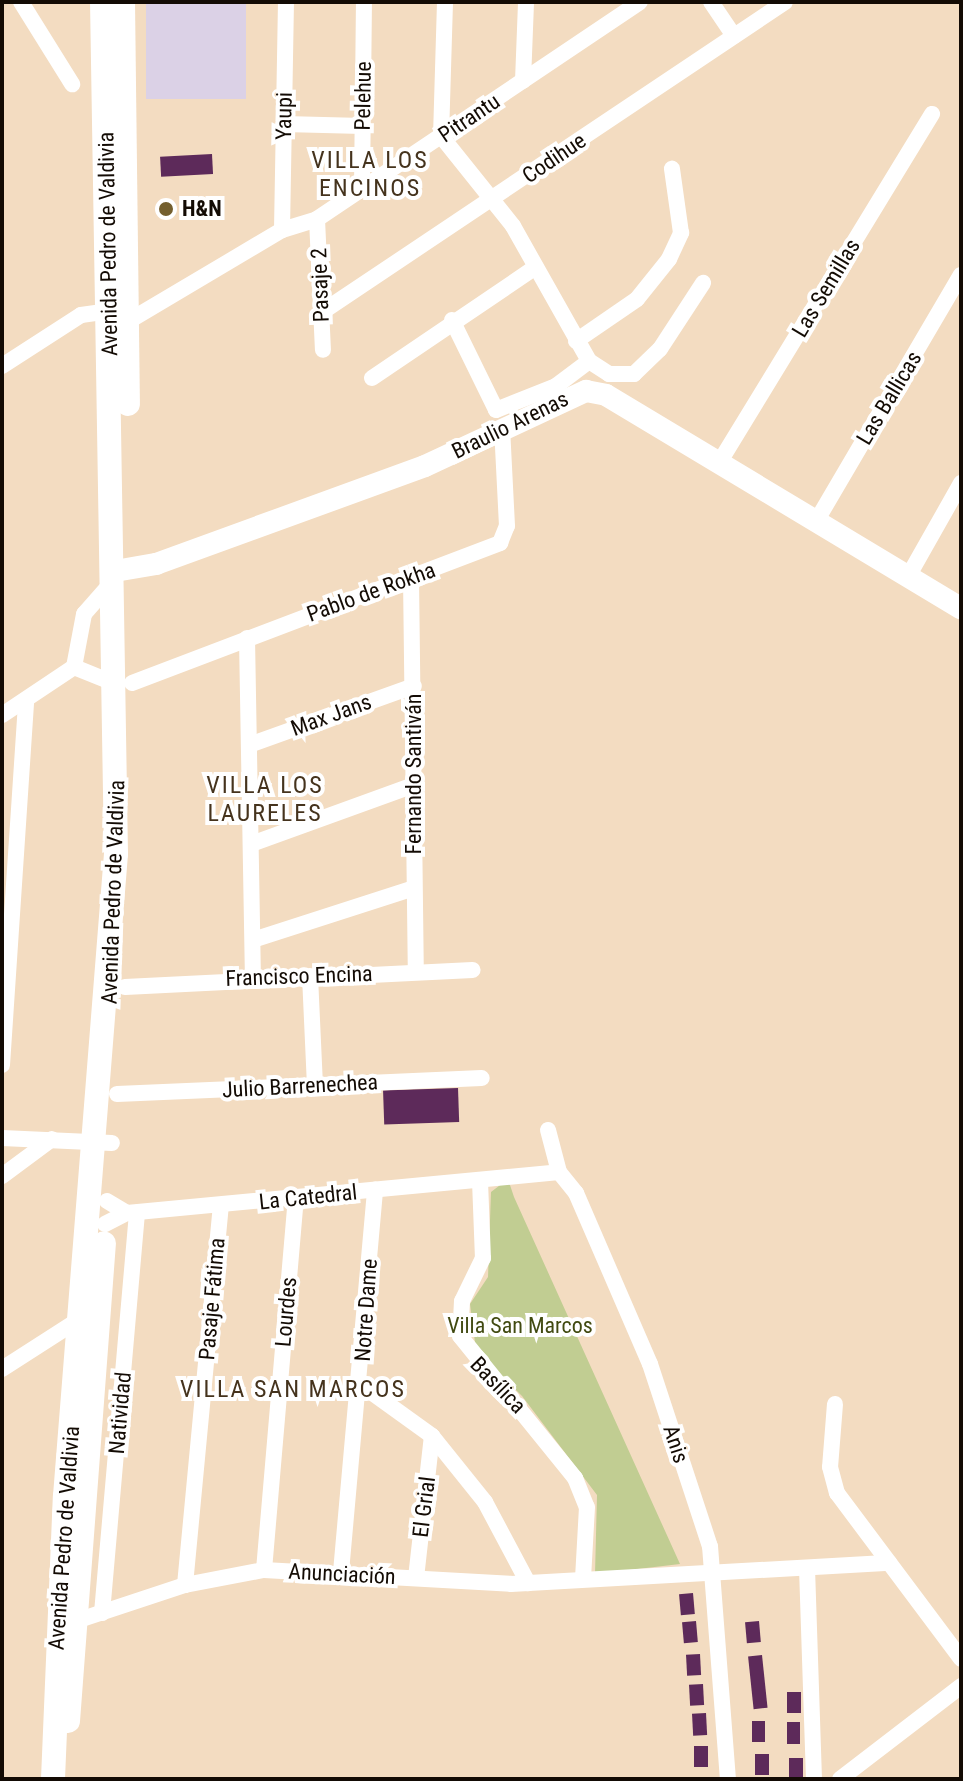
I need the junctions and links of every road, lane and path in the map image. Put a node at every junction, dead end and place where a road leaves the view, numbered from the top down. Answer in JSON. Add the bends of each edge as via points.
{"nodes":[{"id":1,"x":21,"y":2,"type":"edge"},
{"id":2,"x":102,"y":2,"type":"edge"},
{"id":3,"x":123,"y":2,"type":"edge"},
{"id":4,"x":286,"y":2,"type":"edge"},
{"id":5,"x":364,"y":2,"type":"edge"},
{"id":6,"x":445,"y":2,"type":"edge"},
{"id":7,"x":526,"y":2,"type":"edge"},
{"id":8,"x":640,"y":2,"type":"edge"},
{"id":9,"x":711,"y":2,"type":"edge"},
{"id":10,"x":785,"y":2,"type":"edge"},
{"id":11,"x":734,"y":36,"type":"junction"},
{"id":12,"x":523,"y":81,"type":"junction"},
{"id":13,"x":72,"y":84,"type":"dead end"},
{"id":14,"x":932,"y":114,"type":"dead end"},
{"id":15,"x":284,"y":124,"type":"junction"},
{"id":16,"x":363,"y":126,"type":"junction"},
{"id":17,"x":441,"y":136,"type":"junction"},
{"id":18,"x":672,"y":169,"type":"dead end"},
{"id":19,"x":362,"y":189,"type":"junction"},
{"id":20,"x":488,"y":203,"type":"junction"},
{"id":21,"x":317,"y":219,"type":"junction"},
{"id":22,"x":282,"y":230,"type":"junction"},
{"id":23,"x":533,"y":269,"type":"junction"},
{"id":24,"x":961,"y":275,"type":"edge"},
{"id":25,"x":703,"y":283,"type":"dead end"},
{"id":26,"x":322,"y":312,"type":"junction"},
{"id":27,"x":118,"y":316,"type":"junction"},
{"id":28,"x":452,"y":320,"type":"junction"},
{"id":29,"x":576,"y":341,"type":"junction"},
{"id":30,"x":323,"y":350,"type":"dead end"},
{"id":31,"x":589,"y":361,"type":"junction"},
{"id":32,"x":2,"y":366,"type":"edge"},
{"id":33,"x":372,"y":378,"type":"dead end"},
{"id":34,"x":502,"y":428,"type":"junction"},
{"id":35,"x":719,"y":463,"type":"junction"},
{"id":36,"x":961,"y":483,"type":"edge"},
{"id":37,"x":817,"y":520,"type":"junction"},
{"id":38,"x":120,"y":574,"type":"junction"},
{"id":39,"x":909,"y":575,"type":"junction"},
{"id":40,"x":411,"y":577,"type":"junction"},
{"id":41,"x":961,"y":608,"type":"edge"},
{"id":42,"x":247,"y":638,"type":"junction"},
{"id":43,"x":74,"y":667,"type":"junction"},
{"id":44,"x":124,"y":684,"type":"junction"},
{"id":45,"x":414,"y":686,"type":"junction"},
{"id":46,"x":26,"y":700,"type":"junction"},
{"id":47,"x":2,"y":715,"type":"edge"},
{"id":48,"x":249,"y":745,"type":"junction"},
{"id":49,"x":414,"y":785,"type":"junction"},
{"id":50,"x":251,"y":844,"type":"junction"},
{"id":51,"x":414,"y":888,"type":"junction"},
{"id":52,"x":253,"y":940,"type":"junction"},
{"id":53,"x":6,"y":951,"type":"edge"},
{"id":54,"x":473,"y":970,"type":"dead end"},
{"id":55,"x":416,"y":971,"type":"junction"},
{"id":56,"x":310,"y":976,"type":"junction"},
{"id":57,"x":253,"y":977,"type":"junction"},
{"id":58,"x":125,"y":987,"type":"junction"},
{"id":59,"x":2,"y":1065,"type":"edge"},
{"id":60,"x":482,"y":1078,"type":"dead end"},
{"id":61,"x":315,"y":1085,"type":"junction"},
{"id":62,"x":117,"y":1094,"type":"junction"},
{"id":63,"x":548,"y":1130,"type":"dead end"},
{"id":64,"x":2,"y":1138,"type":"edge"},
{"id":65,"x":52,"y":1139,"type":"junction"},
{"id":66,"x":104,"y":1142,"type":"junction"},
{"id":67,"x":559,"y":1172,"type":"junction"},
{"id":68,"x":2,"y":1176,"type":"edge"},
{"id":69,"x":485,"y":1181,"type":"junction"},
{"id":70,"x":375,"y":1190,"type":"junction"},
{"id":71,"x":296,"y":1198,"type":"junction"},
{"id":72,"x":221,"y":1205,"type":"junction"},
{"id":73,"x":119,"y":1213,"type":"junction"},
{"id":74,"x":80,"y":1319,"type":"junction"},
{"id":75,"x":2,"y":1369,"type":"edge"},
{"id":76,"x":360,"y":1384,"type":"junction"},
{"id":77,"x":835,"y":1404,"type":"dead end"},
{"id":78,"x":432,"y":1436,"type":"junction"},
{"id":79,"x":889,"y":1563,"type":"junction"},
{"id":80,"x":807,"y":1568,"type":"junction"},
{"id":81,"x":264,"y":1570,"type":"junction"},
{"id":82,"x":341,"y":1572,"type":"junction"},
{"id":83,"x":717,"y":1574,"type":"junction"},
{"id":84,"x":416,"y":1578,"type":"junction"},
{"id":85,"x":583,"y":1579,"type":"junction"},
{"id":86,"x":528,"y":1583,"type":"junction"},
{"id":87,"x":185,"y":1585,"type":"junction"},
{"id":88,"x":102,"y":1613,"type":"junction"},
{"id":89,"x":66,"y":1624,"type":"junction"},
{"id":90,"x":961,"y":1659,"type":"edge"},
{"id":91,"x":961,"y":1686,"type":"edge"},
{"id":92,"x":53,"y":1779,"type":"edge"},
{"id":93,"x":64,"y":1779,"type":"edge"},
{"id":94,"x":728,"y":1779,"type":"edge"},
{"id":95,"x":814,"y":1779,"type":"edge"},
{"id":96,"x":840,"y":1779,"type":"edge"}],
"edges":[{"from":1,"to":13,"type":"street"},
{"from":2,"to":27,"type":"main road","name":"Avenida Pedro de Valdivia"},
{"from":3,"to":27,"type":"main road","name":"Avenida Pedro de Valdivia"},
{"from":4,"to":15,"type":"street","name":"Yaupi"},
{"from":5,"to":16,"type":"street","name":"Pelehue"},
{"from":6,"to":17,"type":"street"},
{"from":7,"to":12,"type":"street"},
{"from":8,"to":12,"type":"street","name":"Pitrantu"},
{"from":9,"to":11,"type":"street"},
{"from":10,"to":11,"type":"street","name":"Codihue"},
{"from":11,"to":20,"type":"street","name":"Codihue"},
{"from":12,"to":17,"type":"street","name":"Pitrantu"},
{"from":14,"to":35,"type":"street","name":"Las Semillas"},
{"from":15,"to":16,"type":"street"},
{"from":15,"to":22,"type":"street","name":"Yaupi"},
{"from":16,"to":19,"type":"street","name":"Pelehue"},
{"from":17,"to":19,"type":"street","name":"Pitrantu"},
{"from":17,"to":20,"type":"street"},
{"from":18,"to":29,"type":"street","via":[[681,233],[669,259],[637,299]]},
{"from":19,"to":21,"type":"street","name":"Pitrantu"},
{"from":20,"to":23,"type":"street","via":[[513,226]]},
{"from":20,"to":26,"type":"street","name":"Codihue"},
{"from":21,"to":22,"type":"street","name":"Pitrantu"},
{"from":21,"to":26,"type":"street","name":"Pasaje 2"},
{"from":22,"to":27,"type":"street","name":"Pitrantu"},
{"from":23,"to":28,"type":"street"},
{"from":23,"to":29,"type":"street"},
{"from":24,"to":37,"type":"street","name":"Las Ballicas"},
{"from":25,"to":31,"type":"street","via":[[634,374],[609,374]]},
{"from":26,"to":30,"type":"street","name":"Pasaje 2"},
{"from":27,"to":32,"type":"street","name":"Pitrantu","via":[[81,315]]},
{"from":27,"to":38,"type":"main road","name":"Avenida Pedro de Valdivia"},
{"from":28,"to":31,"type":"street","via":[[496,410],[556,386]]},
{"from":28,"to":33,"type":"street"},
{"from":29,"to":31,"type":"street"},
{"from":34,"to":35,"type":"street","name":"Braulio Arenas","via":[[592,391]]},
{"from":34,"to":38,"type":"street","name":"Braulio Arenas","via":[[412,471]]},
{"from":34,"to":40,"type":"street","name":"Pablo de Rokha","via":[[504,538]]},
{"from":35,"to":37,"type":"street","name":"Braulio Arenas"},
{"from":36,"to":39,"type":"street"},
{"from":37,"to":39,"type":"street","name":"Braulio Arenas"},
{"from":38,"to":43,"type":"street","via":[[84,614]]},
{"from":38,"to":44,"type":"main road","name":"Avenida Pedro de Valdivia"},
{"from":39,"to":41,"type":"street","name":"Braulio Arenas"},
{"from":40,"to":42,"type":"street","name":"Pablo de Rokha"},
{"from":40,"to":45,"type":"street","name":"Fernando Santiván"},
{"from":42,"to":44,"type":"street","name":"Pablo de Rokha"},
{"from":42,"to":48,"type":"street"},
{"from":43,"to":44,"type":"street"},
{"from":43,"to":46,"type":"street"},
{"from":44,"to":58,"type":"main road","name":"Avenida Pedro de Valdivia"},
{"from":44,"to":66,"type":"main road","name":"Avenida Pedro de Valdivia"},
{"from":45,"to":48,"type":"street","name":"Max Jans"},
{"from":45,"to":49,"type":"street","name":"Fernando Santiván"},
{"from":46,"to":47,"type":"street"},
{"from":46,"to":53,"type":"street"},
{"from":48,"to":50,"type":"street"},
{"from":49,"to":50,"type":"street"},
{"from":49,"to":51,"type":"street","name":"Fernando Santiván"},
{"from":50,"to":52,"type":"street"},
{"from":51,"to":52,"type":"street"},
{"from":51,"to":55,"type":"street","name":"Fernando Santiván"},
{"from":52,"to":57,"type":"street"},
{"from":53,"to":59,"type":"street"},
{"from":54,"to":55,"type":"street","name":"Francisco Encina"},
{"from":55,"to":56,"type":"street","name":"Francisco Encina"},
{"from":56,"to":57,"type":"street","name":"Francisco Encina"},
{"from":56,"to":61,"type":"street"},
{"from":57,"to":58,"type":"street","name":"Francisco Encina"},
{"from":58,"to":62,"type":"main road","name":"Avenida Pedro de Valdivia"},
{"from":60,"to":61,"type":"street","name":"Julio Barrenechea"},
{"from":61,"to":62,"type":"street","name":"Julio Barrenechea"},
{"from":62,"to":66,"type":"main road","name":"Avenida Pedro de Valdivia"},
{"from":63,"to":67,"type":"street","name":"Anis"},
{"from":64,"to":65,"type":"street"},
{"from":65,"to":66,"type":"street"},
{"from":65,"to":68,"type":"street"},
{"from":66,"to":73,"type":"main road","name":"Avenida Pedro de Valdivia"},
{"from":66,"to":74,"type":"main road","name":"Avenida Pedro de Valdivia"},
{"from":67,"to":69,"type":"street","name":"La Catedral"},
{"from":67,"to":83,"type":"street","name":"Anis","via":[[576,1193],[650,1364]]},
{"from":69,"to":70,"type":"street","name":"La Catedral"},
{"from":69,"to":85,"type":"street","name":"Basílica","via":[[483,1258],[462,1301],[460,1336],[575,1478],[587,1507]]},
{"from":70,"to":71,"type":"street","name":"La Catedral"},
{"from":70,"to":76,"type":"street","name":"Notre Dame"},
{"from":71,"to":72,"type":"street","name":"La Catedral"},
{"from":71,"to":81,"type":"street","name":"Lourdes"},
{"from":72,"to":73,"type":"street","name":"La Catedral"},
{"from":72,"to":87,"type":"street","name":"Pasaje Fátima"},
{"from":73,"to":88,"type":"street","name":"Natividad"},
{"from":73,"to":89,"type":"main road","name":"Avenida Pedro de Valdivia"},
{"from":74,"to":75,"type":"street"},
{"from":74,"to":89,"type":"main road","name":"Avenida Pedro de Valdivia"},
{"from":76,"to":78,"type":"street"},
{"from":76,"to":82,"type":"street","name":"Notre Dame"},
{"from":77,"to":79,"type":"street","via":[[832,1481]]},
{"from":78,"to":84,"type":"street","name":"El Grial"},
{"from":78,"to":86,"type":"street","via":[[485,1502]]},
{"from":79,"to":80,"type":"street","name":"Anunciación"},
{"from":79,"to":90,"type":"street"},
{"from":80,"to":83,"type":"street","name":"Anunciación"},
{"from":80,"to":95,"type":"street"},
{"from":81,"to":82,"type":"street","name":"Anunciación"},
{"from":81,"to":87,"type":"street","name":"Anunciación"},
{"from":82,"to":84,"type":"street","name":"Anunciación"},
{"from":83,"to":85,"type":"street","name":"Anunciación"},
{"from":83,"to":94,"type":"street","name":"Anis"},
{"from":84,"to":86,"type":"street","name":"Anunciación"},
{"from":85,"to":86,"type":"street","name":"Anunciación"},
{"from":87,"to":88,"type":"street","name":"Anunciación"},
{"from":88,"to":89,"type":"street","name":"Anunciación"},
{"from":89,"to":92,"type":"main road","name":"Avenida Pedro de Valdivia"},
{"from":89,"to":93,"type":"main road","name":"Avenida Pedro de Valdivia"},
{"from":91,"to":96,"type":"street"}]}
